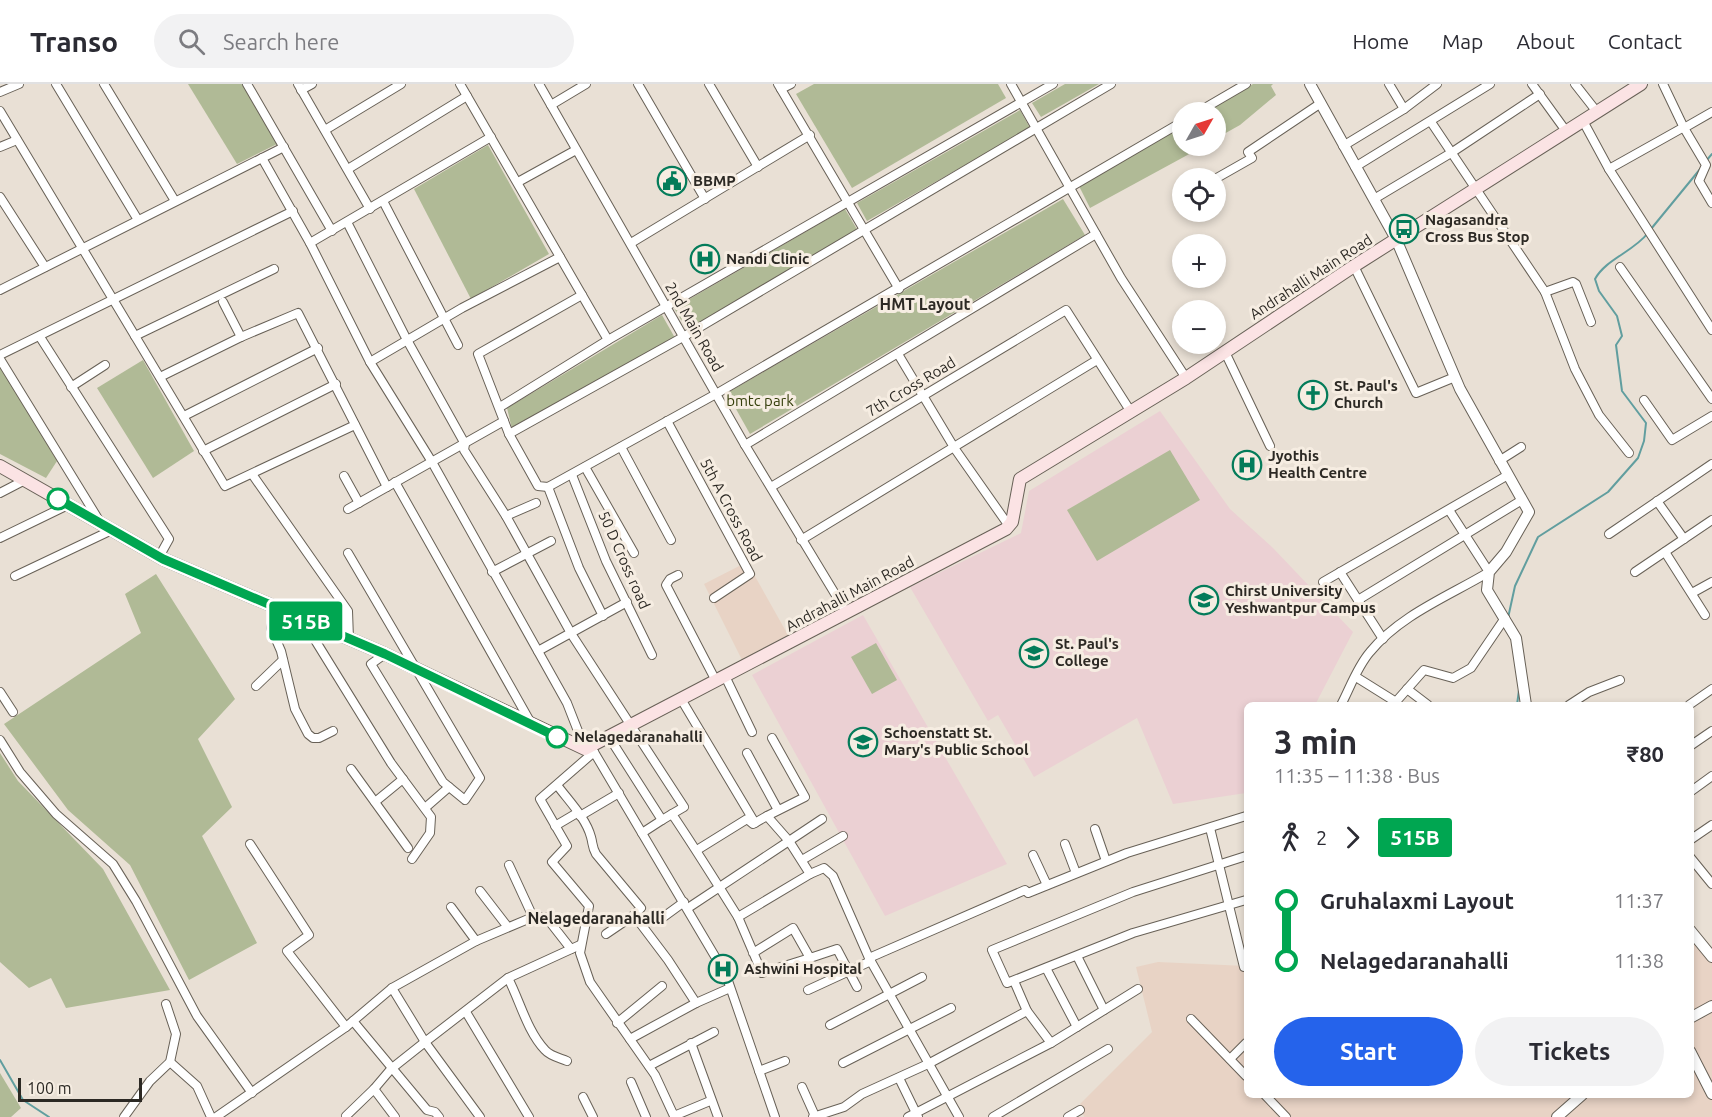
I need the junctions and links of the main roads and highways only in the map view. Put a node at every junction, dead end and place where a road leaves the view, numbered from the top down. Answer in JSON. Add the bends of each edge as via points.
{"nodes":[{"id":1,"x":1641,"y":84,"type":"edge"},
{"id":2,"x":0,"y":466,"type":"edge"}],
"edges":[{"from":1,"to":2,"type":"main road","name":"Andrahalli Main Road","via":[[1185,378],[1020,479],[1009,526],[609,737],[590,751],[385,654],[159,557]]}]}
